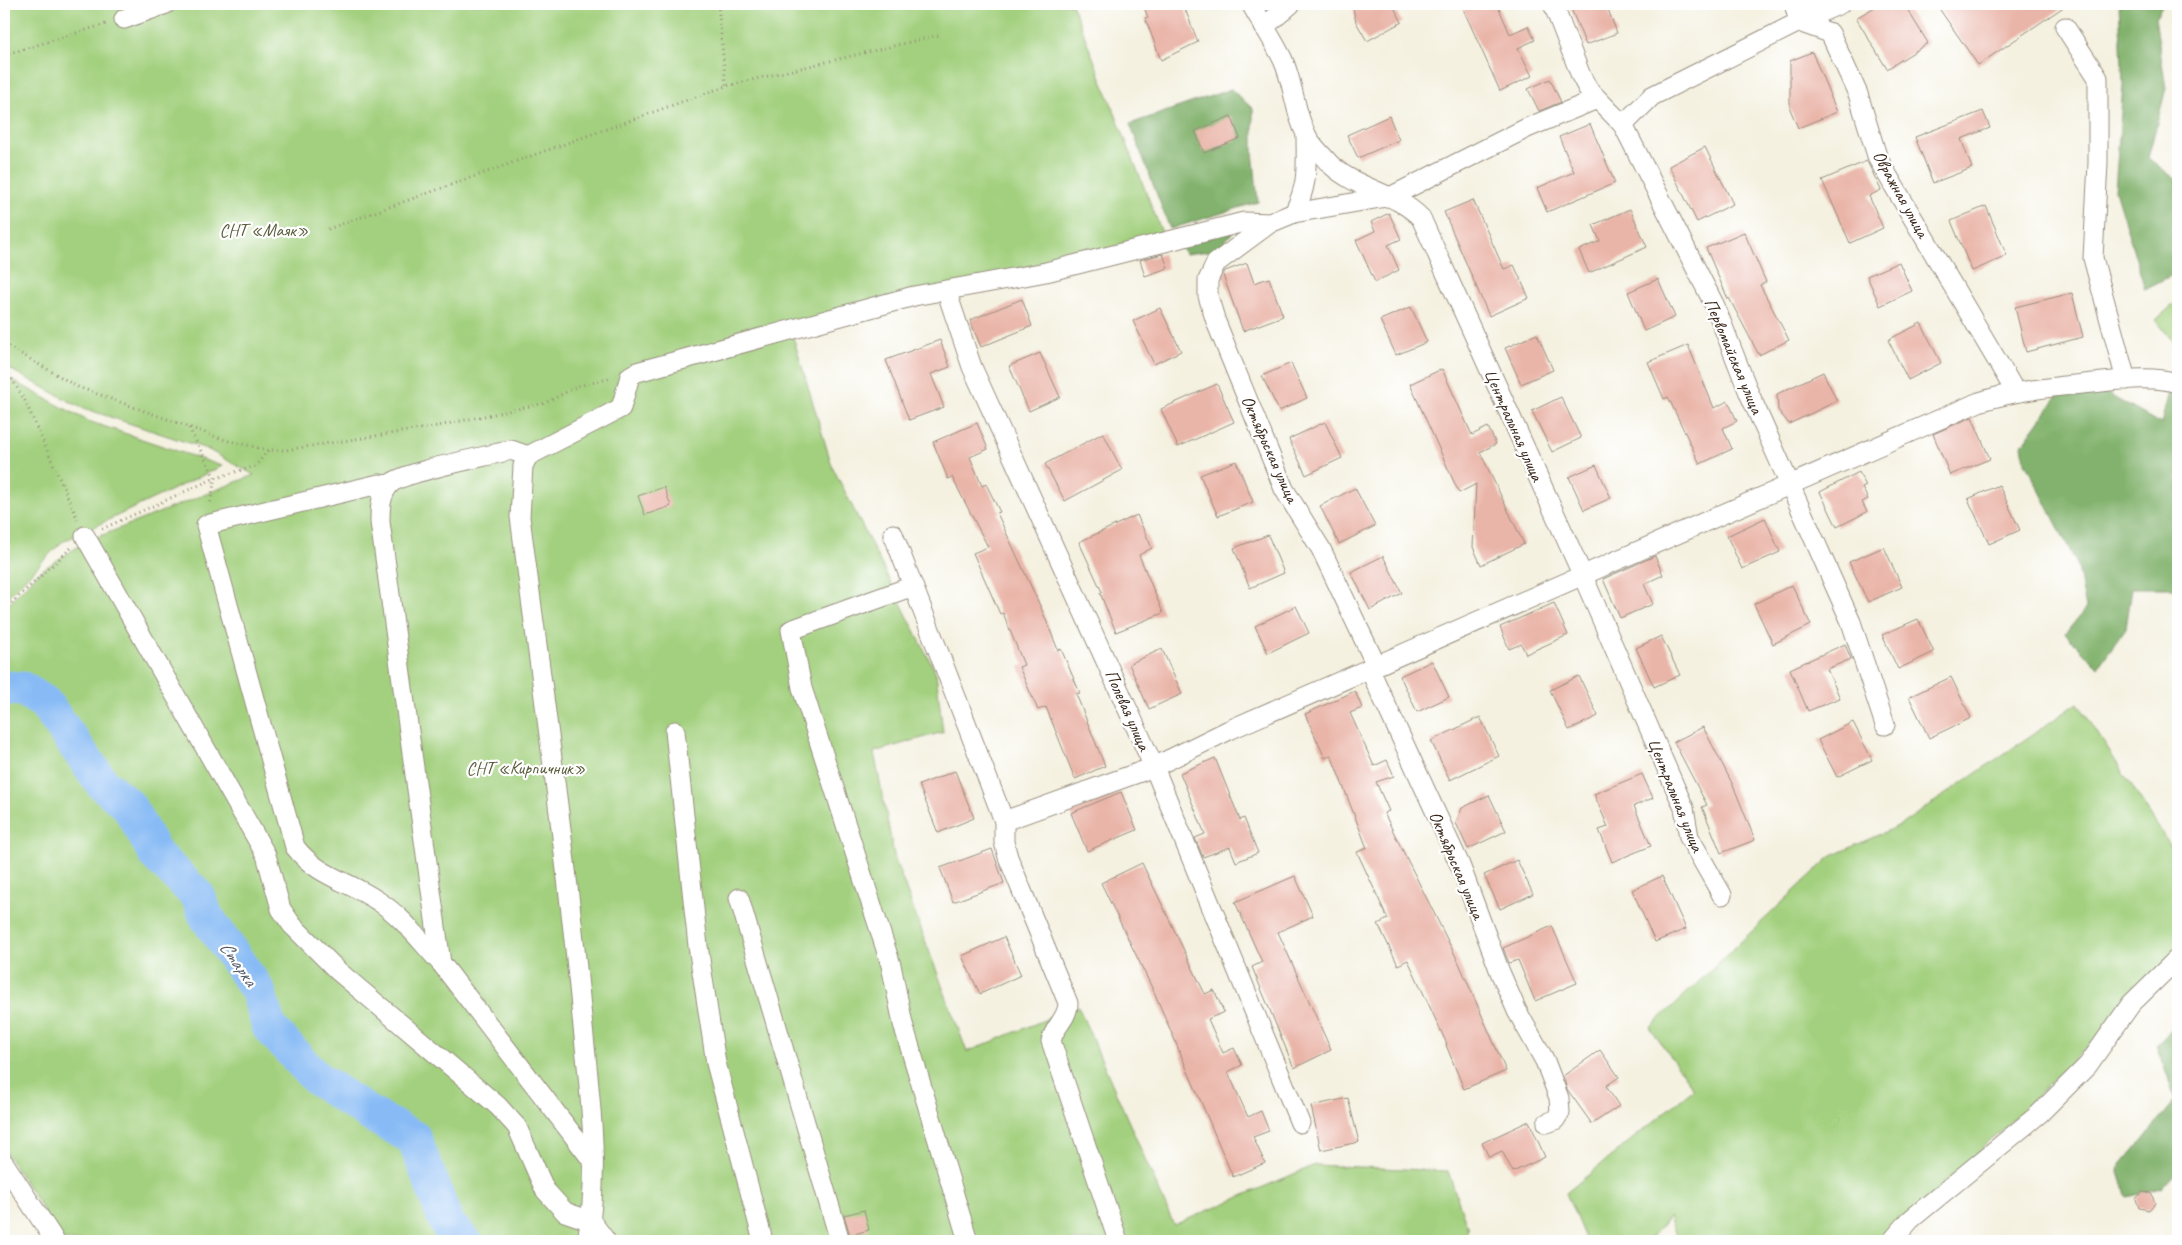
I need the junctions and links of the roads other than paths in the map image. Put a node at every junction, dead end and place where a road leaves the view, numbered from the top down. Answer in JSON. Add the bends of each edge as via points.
{"nodes":[{"id":1,"x":166,"y":4,"type":"edge"},
{"id":2,"x":1251,"y":4,"type":"edge"},
{"id":3,"x":1291,"y":4,"type":"edge"},
{"id":4,"x":1553,"y":4,"type":"edge"},
{"id":5,"x":1840,"y":4,"type":"edge"},
{"id":6,"x":1796,"y":13,"type":"edge"},
{"id":7,"x":124,"y":19,"type":"road end"},
{"id":8,"x":1264,"y":27,"type":"junction"},
{"id":9,"x":2065,"y":27,"type":"dead end"},
{"id":10,"x":1597,"y":99,"type":"junction"},
{"id":11,"x":1623,"y":125,"type":"junction"},
{"id":12,"x":1306,"y":135,"type":"junction"},
{"id":13,"x":1392,"y":196,"type":"junction"},
{"id":14,"x":1294,"y":213,"type":"junction"},
{"id":15,"x":1270,"y":223,"type":"junction"},
{"id":16,"x":947,"y":294,"type":"junction"},
{"id":17,"x":2126,"y":380,"type":"junction"},
{"id":18,"x":2178,"y":383,"type":"edge"},
{"id":19,"x":2015,"y":391,"type":"junction"},
{"id":20,"x":528,"y":456,"type":"junction"},
{"id":21,"x":1790,"y":482,"type":"junction"},
{"id":22,"x":389,"y":485,"type":"junction"},
{"id":23,"x":893,"y":534,"type":"dead end"},
{"id":24,"x":86,"y":536,"type":"road end"},
{"id":25,"x":1582,"y":574,"type":"junction"},
{"id":26,"x":913,"y":586,"type":"junction"},
{"id":27,"x":1372,"y":666,"type":"junction"},
{"id":28,"x":1885,"y":725,"type":"dead end"},
{"id":29,"x":675,"y":730,"type":"dead end"},
{"id":30,"x":1154,"y":767,"type":"junction"},
{"id":31,"x":1004,"y":821,"type":"junction"},
{"id":32,"x":1722,"y":895,"type":"dead end"},
{"id":33,"x":739,"y":898,"type":"dead end"},
{"id":34,"x":2178,"y":958,"type":"edge"},
{"id":35,"x":440,"y":963,"type":"junction"},
{"id":36,"x":1300,"y":1124,"type":"dead end"},
{"id":37,"x":1547,"y":1124,"type":"dead end"},
{"id":38,"x":592,"y":1160,"type":"junction"},
{"id":39,"x":4,"y":1163,"type":"edge"},
{"id":40,"x":591,"y":1221,"type":"junction"},
{"id":41,"x":55,"y":1241,"type":"edge"},
{"id":42,"x":587,"y":1241,"type":"edge"},
{"id":43,"x":606,"y":1241,"type":"edge"},
{"id":44,"x":763,"y":1241,"type":"edge"},
{"id":45,"x":840,"y":1241,"type":"edge"},
{"id":46,"x":968,"y":1241,"type":"edge"},
{"id":47,"x":1118,"y":1241,"type":"edge"},
{"id":48,"x":1892,"y":1241,"type":"edge"}],
"edges":[{"from":1,"to":7,"type":"street"},
{"from":2,"to":8,"type":"street","name":"Центральная улица"},
{"from":3,"to":8,"type":"street"},
{"from":4,"to":10,"type":"street","name":"Первомайская улица","via":[[1581,76]]},
{"from":5,"to":6,"type":"street"},
{"from":6,"to":11,"type":"street","via":[[1652,96]]},
{"from":6,"to":19,"type":"street","name":"Овражная улица","via":[[1830,33],[1858,94],[1878,159]]},
{"from":8,"to":12,"type":"street","name":"Центральная улица","via":[[1284,61]]},
{"from":9,"to":17,"type":"street","via":[[2098,78],[2093,258]]},
{"from":10,"to":11,"type":"street","name":"Первомайская улица"},
{"from":10,"to":13,"type":"street","via":[[1528,128]]},
{"from":11,"to":21,"type":"street","name":"Первомайская улица","via":[[1715,306],[1749,393]]},
{"from":12,"to":13,"type":"street","name":"Центральная улица","via":[[1331,164],[1350,179],[1365,188]]},
{"from":12,"to":14,"type":"street","via":[[1307,179]]},
{"from":13,"to":14,"type":"street"},
{"from":13,"to":25,"type":"street","name":"Центральная улица","via":[[1410,206],[1422,218]]},
{"from":14,"to":15,"type":"street"},
{"from":15,"to":16,"type":"street","via":[[1244,222]]},
{"from":15,"to":27,"type":"street","name":"Октябрьская улица","via":[[1216,263],[1208,280],[1208,296],[1284,489],[1320,550]]},
{"from":16,"to":20,"type":"street","via":[[637,372],[630,376],[621,408]]},
{"from":16,"to":30,"type":"street","name":"Полевая улица","via":[[972,367]]},
{"from":17,"to":18,"type":"street","via":[[2153,378]]},
{"from":17,"to":19,"type":"street"},
{"from":19,"to":21,"type":"street","via":[[1979,402]]},
{"from":20,"to":22,"type":"street","via":[[511,450],[405,476]]},
{"from":20,"to":38,"type":"street","via":[[523,466],[520,517],[572,919],[593,1128]]},
{"from":21,"to":25,"type":"street"},
{"from":21,"to":28,"type":"street","name":"Первомайская улица","via":[[1851,622]]},
{"from":22,"to":35,"type":"street","via":[[380,505],[380,522]]},
{"from":22,"to":35,"type":"street","via":[[379,484],[206,525],[296,847],[316,869],[378,901],[402,920]]},
{"from":23,"to":26,"type":"street"},
{"from":24,"to":40,"type":"street","via":[[266,855],[280,909],[338,971],[498,1106],[517,1127],[545,1190],[565,1212]]},
{"from":25,"to":27,"type":"street"},
{"from":25,"to":32,"type":"street","name":"Центральная улица","via":[[1684,808],[1689,837]]},
{"from":26,"to":31,"type":"street"},
{"from":26,"to":46,"type":"street","via":[[791,630],[802,688],[891,965],[903,1024]]},
{"from":27,"to":30,"type":"street"},
{"from":27,"to":37,"type":"street","name":"Октябрьская улица","via":[[1460,865],[1517,1011],[1545,1061],[1559,1098],[1560,1112]]},
{"from":29,"to":44,"type":"street","via":[[698,946],[716,1063]]},
{"from":30,"to":31,"type":"street"},
{"from":30,"to":36,"type":"street","name":"Полевая улица"},
{"from":31,"to":47,"type":"street","via":[[1008,857],[1068,1002],[1068,1012],[1052,1033],[1051,1041]]},
{"from":33,"to":45,"type":"street"},
{"from":34,"to":48,"type":"street","via":[[2130,1004],[2088,1065],[2039,1114],[1910,1220]]},
{"from":35,"to":38,"type":"street"},
{"from":38,"to":40,"type":"street"},
{"from":39,"to":41,"type":"street"},
{"from":40,"to":42,"type":"street"},
{"from":40,"to":43,"type":"street"}]}
